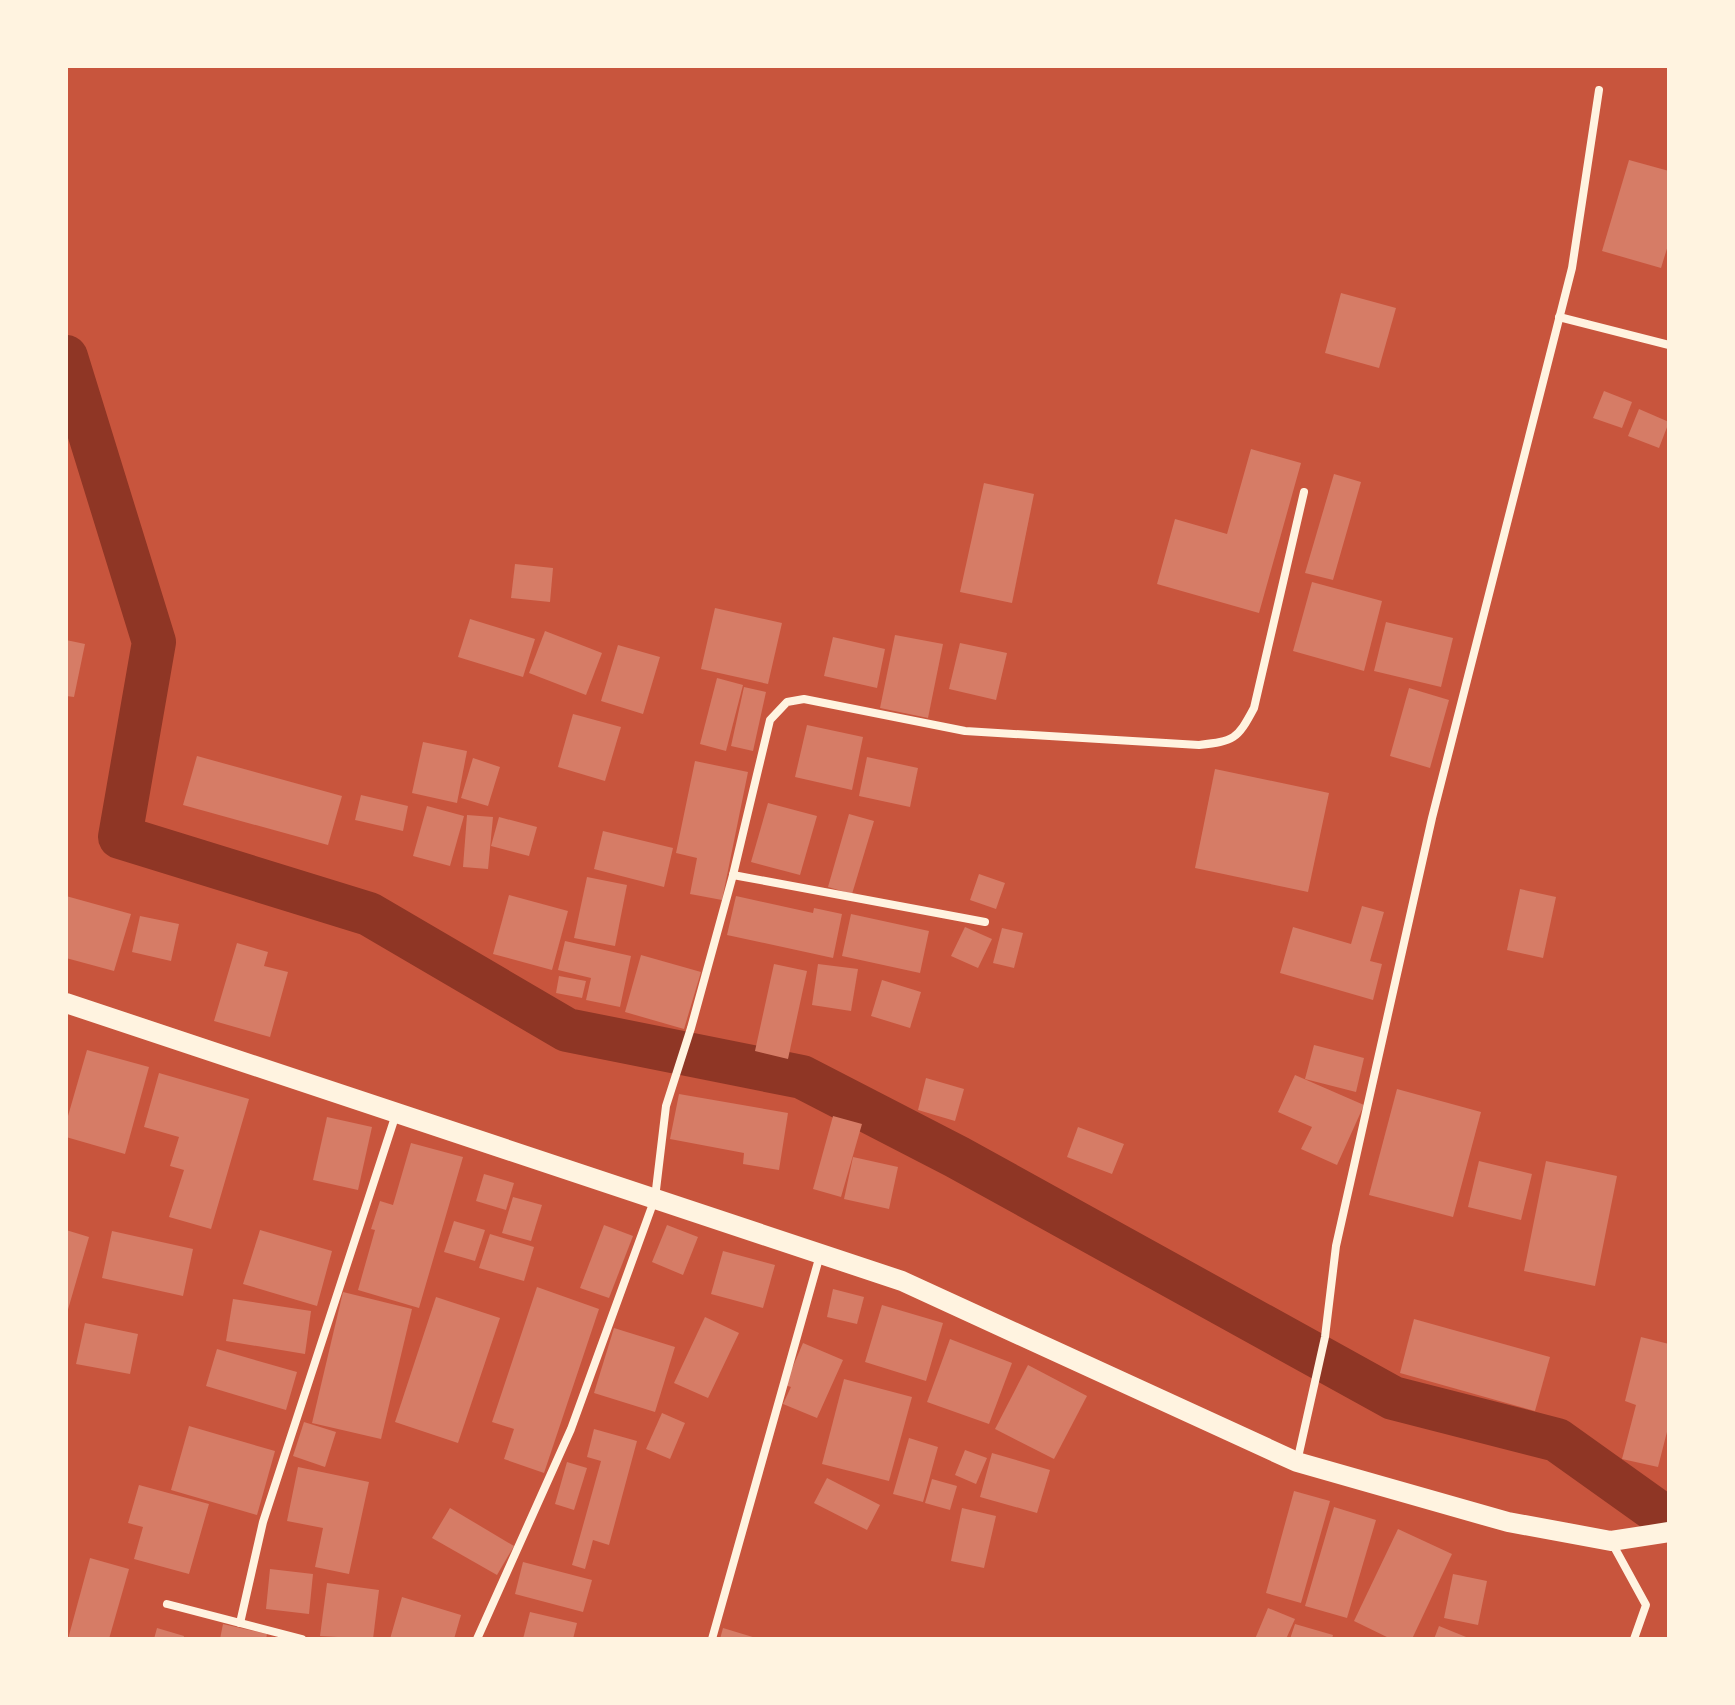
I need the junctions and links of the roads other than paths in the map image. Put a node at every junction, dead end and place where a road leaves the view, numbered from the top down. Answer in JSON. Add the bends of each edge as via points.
{"nodes":[{"id":1,"x":1599,"y":90,"type":"dead end"},
{"id":2,"x":1559,"y":317,"type":"junction"},
{"id":3,"x":1669,"y":345,"type":"edge"},
{"id":4,"x":1304,"y":492,"type":"dead end"},
{"id":5,"x":733,"y":875,"type":"junction"},
{"id":6,"x":985,"y":922,"type":"dead end"},
{"id":7,"x":66,"y":1003,"type":"edge"},
{"id":8,"x":397,"y":1113,"type":"junction"},
{"id":9,"x":655,"y":1198,"type":"junction"},
{"id":10,"x":821,"y":1254,"type":"junction"},
{"id":11,"x":1297,"y":1462,"type":"junction"},
{"id":12,"x":1669,"y":1532,"type":"edge"},
{"id":13,"x":1611,"y":1541,"type":"junction"},
{"id":14,"x":167,"y":1604,"type":"dead end"},
{"id":15,"x":240,"y":1623,"type":"junction"},
{"id":16,"x":302,"y":1639,"type":"edge"},
{"id":17,"x":477,"y":1639,"type":"edge"},
{"id":18,"x":712,"y":1639,"type":"edge"},
{"id":19,"x":1634,"y":1639,"type":"edge"}],
"edges":[{"from":1,"to":2,"type":"street","via":[[1572,268]]},
{"from":2,"to":3,"type":"street"},
{"from":2,"to":11,"type":"street","via":[[1432,818],[1336,1246],[1325,1337]]},
{"from":4,"to":5,"type":"street","via":[[1254,708],[1228,742],[1199,745],[965,731],[804,699],[787,702],[770,720]]},
{"from":5,"to":6,"type":"street"},
{"from":5,"to":9,"type":"street","via":[[666,1106]]},
{"from":7,"to":8,"type":"main road"},
{"from":8,"to":9,"type":"main road"},
{"from":8,"to":15,"type":"street","via":[[263,1522]]},
{"from":9,"to":10,"type":"main road"},
{"from":9,"to":17,"type":"street","via":[[571,1429]]},
{"from":10,"to":11,"type":"main road","via":[[902,1281]]},
{"from":10,"to":18,"type":"street"},
{"from":11,"to":13,"type":"main road","via":[[1508,1522]]},
{"from":12,"to":13,"type":"main road"},
{"from":13,"to":19,"type":"street","via":[[1646,1605]]},
{"from":14,"to":15,"type":"street"},
{"from":15,"to":16,"type":"street"}]}
